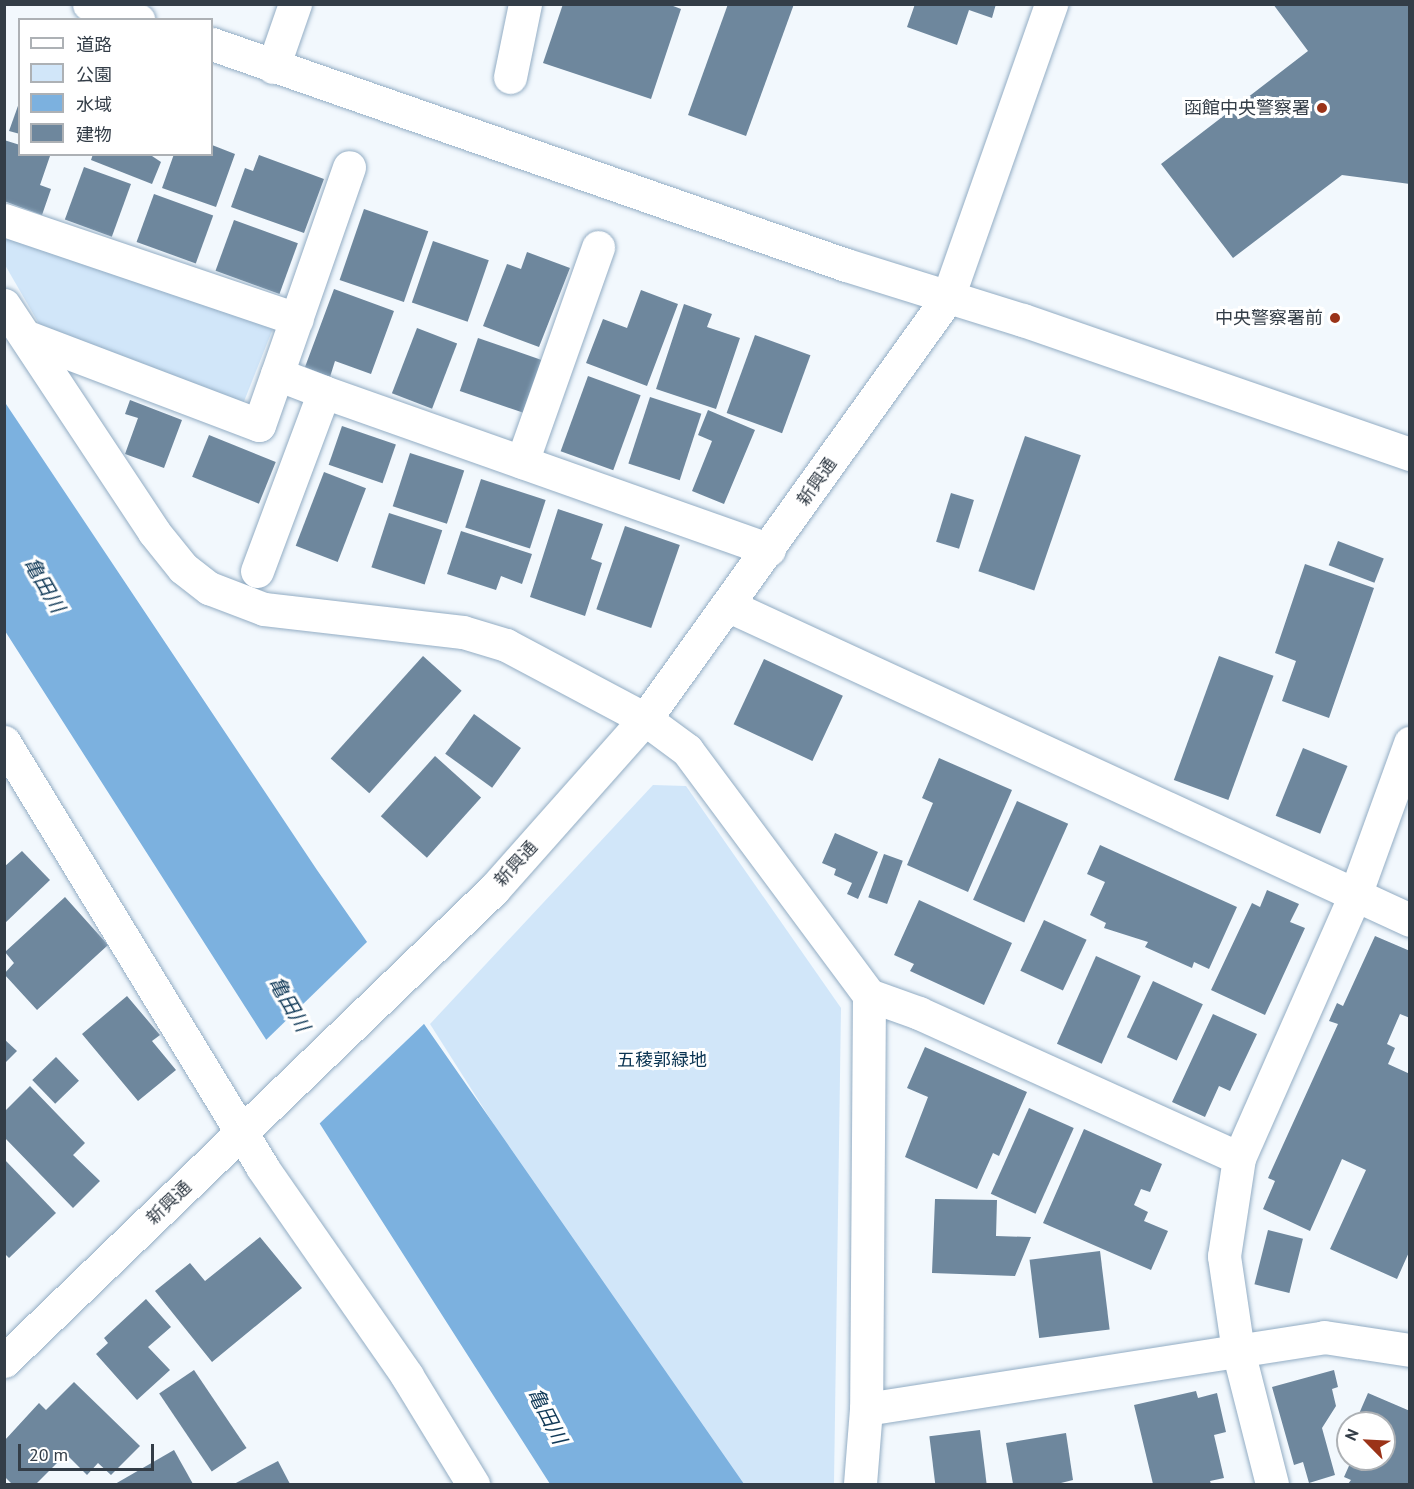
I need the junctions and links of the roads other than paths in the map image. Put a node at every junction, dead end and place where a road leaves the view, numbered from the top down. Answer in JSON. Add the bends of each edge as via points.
{"nodes":[{"id":1,"x":89,"y":4,"type":"edge"},
{"id":2,"x":295,"y":4,"type":"edge"},
{"id":3,"x":525,"y":4,"type":"edge"},
{"id":4,"x":1051,"y":4,"type":"edge"},
{"id":5,"x":132,"y":18,"type":"edge"},
{"id":6,"x":213,"y":44,"type":"edge"},
{"id":7,"x":273,"y":67,"type":"junction"},
{"id":8,"x":510,"y":77,"type":"dead end"},
{"id":9,"x":349,"y":166,"type":"dead end"},
{"id":10,"x":4,"y":220,"type":"edge"},
{"id":11,"x":598,"y":247,"type":"dead end"},
{"id":12,"x":948,"y":297,"type":"junction"},
{"id":13,"x":4,"y":305,"type":"edge"},
{"id":14,"x":297,"y":319,"type":"junction"},
{"id":15,"x":27,"y":337,"type":"junction"},
{"id":16,"x":277,"y":374,"type":"junction"},
{"id":17,"x":324,"y":392,"type":"junction"},
{"id":18,"x":259,"y":425,"type":"junction"},
{"id":19,"x":304,"y":442,"type":"junction"},
{"id":20,"x":1410,"y":454,"type":"edge"},
{"id":21,"x":522,"y":462,"type":"junction"},
{"id":22,"x":769,"y":550,"type":"junction"},
{"id":23,"x":257,"y":570,"type":"dead end"},
{"id":24,"x":729,"y":606,"type":"junction"},
{"id":25,"x":645,"y":719,"type":"junction"},
{"id":26,"x":4,"y":742,"type":"edge"},
{"id":27,"x":1410,"y":743,"type":"edge"},
{"id":28,"x":4,"y":786,"type":"edge"},
{"id":29,"x":42,"y":801,"type":"junction"},
{"id":30,"x":1355,"y":895,"type":"junction"},
{"id":31,"x":1410,"y":920,"type":"edge"},
{"id":32,"x":869,"y":995,"type":"junction"},
{"id":33,"x":250,"y":1125,"type":"junction"},
{"id":34,"x":1239,"y":1158,"type":"junction"},
{"id":35,"x":1410,"y":1350,"type":"edge"},
{"id":36,"x":1238,"y":1352,"type":"junction"},
{"id":37,"x":4,"y":1360,"type":"edge"},
{"id":38,"x":866,"y":1409,"type":"junction"},
{"id":39,"x":473,"y":1485,"type":"edge"},
{"id":40,"x":860,"y":1485,"type":"edge"},
{"id":41,"x":1272,"y":1485,"type":"edge"}],
"edges":[{"from":1,"to":5,"type":"street"},
{"from":2,"to":7,"type":"street"},
{"from":3,"to":8,"type":"street"},
{"from":4,"to":12,"type":"street","name":"新興通"},
{"from":6,"to":7,"type":"street"},
{"from":7,"to":12,"type":"street"},
{"from":9,"to":14,"type":"street"},
{"from":10,"to":14,"type":"street"},
{"from":11,"to":21,"type":"street"},
{"from":12,"to":20,"type":"street"},
{"from":12,"to":22,"type":"street","name":"新興通"},
{"from":13,"to":15,"type":"street"},
{"from":14,"to":16,"type":"street"},
{"from":15,"to":18,"type":"street"},
{"from":15,"to":25,"type":"street","via":[[154,532],[183,568],[209,588],[264,609],[463,632],[536,660]]},
{"from":16,"to":17,"type":"street"},
{"from":16,"to":18,"type":"street"},
{"from":17,"to":19,"type":"street"},
{"from":17,"to":21,"type":"street"},
{"from":18,"to":19,"type":"street"},
{"from":19,"to":23,"type":"street"},
{"from":21,"to":22,"type":"street"},
{"from":22,"to":24,"type":"street","name":"新興通"},
{"from":24,"to":25,"type":"street","name":"新興通"},
{"from":24,"to":30,"type":"street"},
{"from":25,"to":32,"type":"street","via":[[687,750]]},
{"from":25,"to":33,"type":"street","name":"新興通","via":[[494,889]]},
{"from":26,"to":29,"type":"street"},
{"from":27,"to":30,"type":"street"},
{"from":28,"to":29,"type":"street"},
{"from":29,"to":33,"type":"street"},
{"from":30,"to":31,"type":"street"},
{"from":30,"to":34,"type":"street"},
{"from":32,"to":34,"type":"street","via":[[918,1013]]},
{"from":32,"to":38,"type":"street"},
{"from":33,"to":37,"type":"street","name":"新興通"},
{"from":33,"to":39,"type":"street","via":[[262,1167],[407,1376]]},
{"from":34,"to":36,"type":"street","via":[[1224,1256]]},
{"from":35,"to":36,"type":"street","via":[[1324,1338]]},
{"from":36,"to":38,"type":"street"},
{"from":36,"to":41,"type":"street"},
{"from":38,"to":40,"type":"street"}]}
